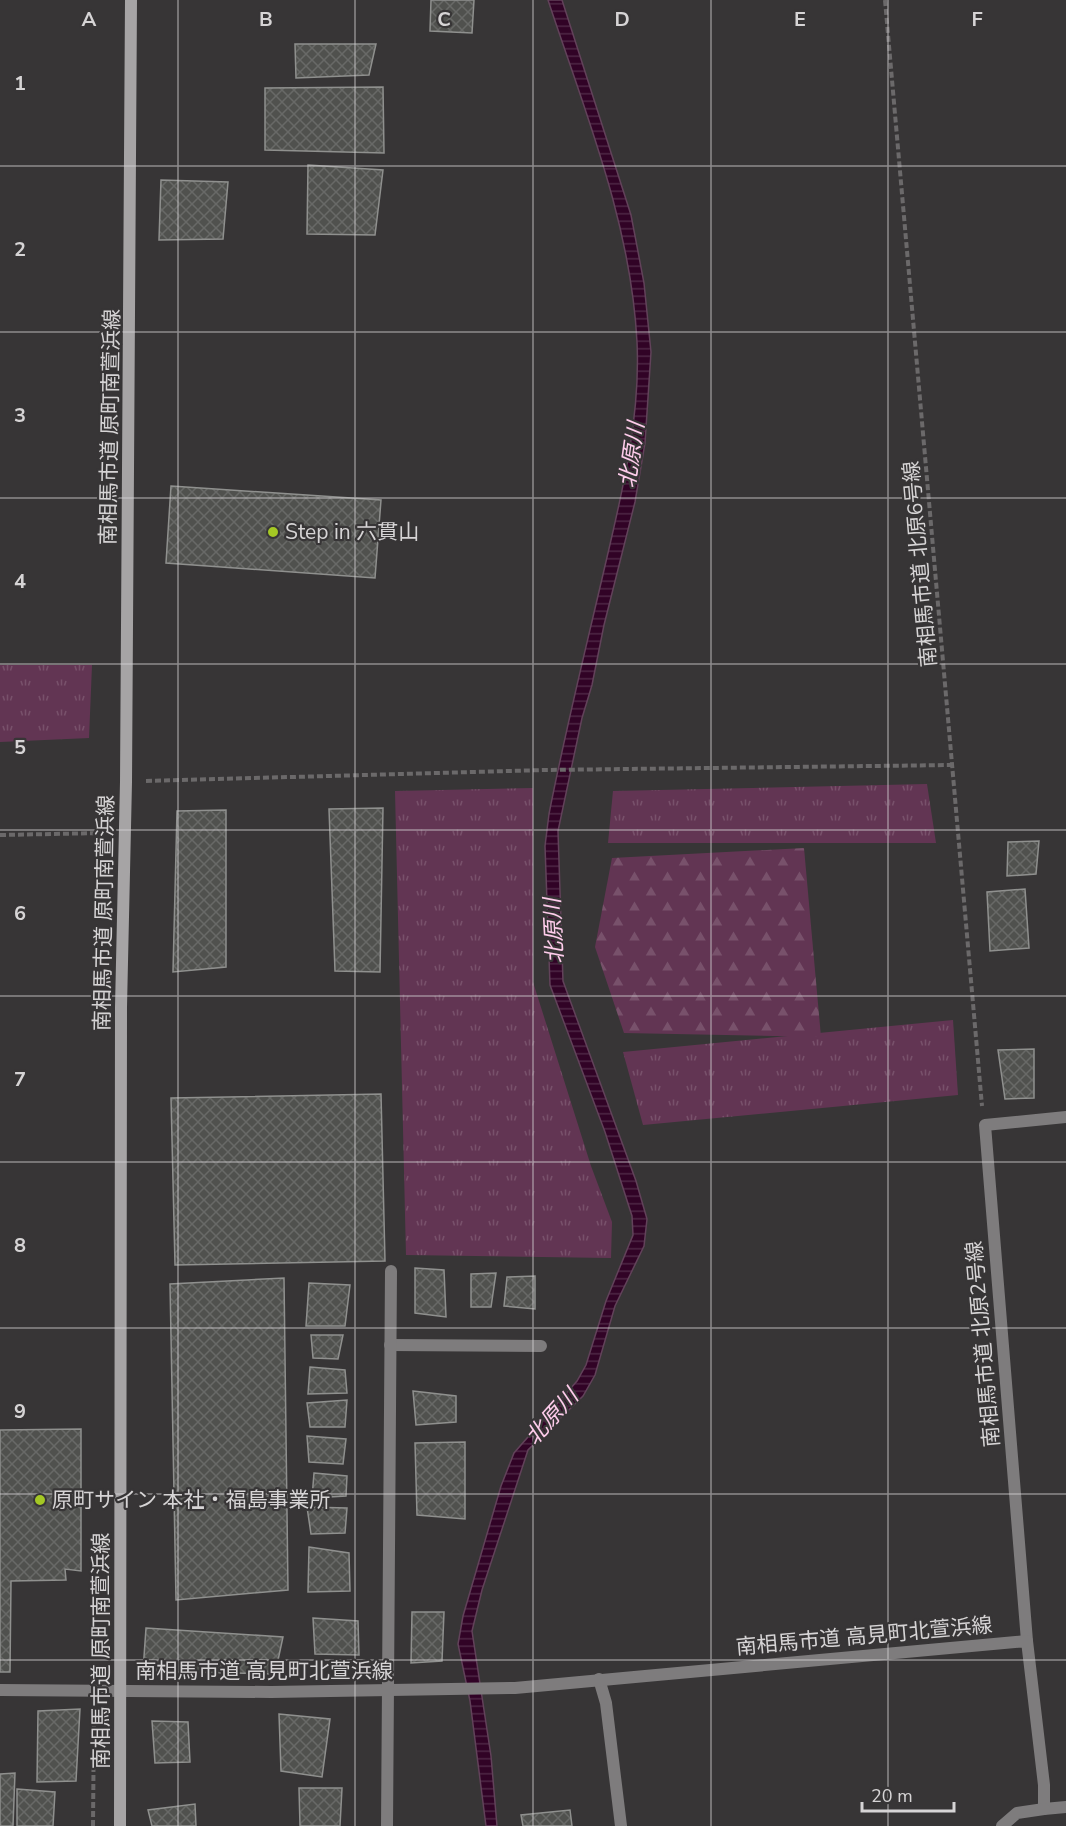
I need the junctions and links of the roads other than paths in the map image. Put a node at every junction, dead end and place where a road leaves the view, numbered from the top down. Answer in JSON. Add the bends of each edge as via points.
{"nodes":[{"id":1,"x":131,"y":0,"type":"edge"},
{"id":2,"x":1066,"y":1117,"type":"edge"},
{"id":3,"x":391,"y":1271,"type":"dead end"},
{"id":4,"x":390,"y":1346,"type":"junction"},
{"id":5,"x":541,"y":1346,"type":"dead end"},
{"id":6,"x":1027,"y":1641,"type":"junction"},
{"id":7,"x":599,"y":1679,"type":"junction"},
{"id":8,"x":0,"y":1690,"type":"edge"},
{"id":9,"x":120,"y":1691,"type":"junction"},
{"id":10,"x":388,"y":1691,"type":"junction"},
{"id":11,"x":1066,"y":1807,"type":"edge"},
{"id":12,"x":1044,"y":1809,"type":"junction"},
{"id":13,"x":120,"y":1826,"type":"edge"},
{"id":14,"x":387,"y":1826,"type":"edge"},
{"id":15,"x":621,"y":1826,"type":"edge"},
{"id":16,"x":1002,"y":1826,"type":"edge"}],
"edges":[{"from":1,"to":9,"type":"street","name":"南相馬市道 原町南萱浜線"},
{"from":2,"to":6,"type":"street","name":"南相馬市道 北原2号線","via":[[985,1125]]},
{"from":3,"to":4,"type":"street"},
{"from":4,"to":5,"type":"street"},
{"from":4,"to":10,"type":"street"},
{"from":6,"to":7,"type":"street","name":"南相馬市道 高見町北萱浜線"},
{"from":6,"to":12,"type":"street"},
{"from":7,"to":10,"type":"street","name":"南相馬市道 高見町北萱浜線","via":[[515,1688]]},
{"from":7,"to":15,"type":"street","via":[[606,1703]]},
{"from":8,"to":9,"type":"street","name":"南相馬市道 高見町北萱浜線"},
{"from":9,"to":10,"type":"street","name":"南相馬市道 高見町北萱浜線"},
{"from":9,"to":13,"type":"street","name":"南相馬市道 原町南萱浜線"},
{"from":10,"to":14,"type":"street"},
{"from":11,"to":12,"type":"street"},
{"from":12,"to":16,"type":"street","via":[[1017,1813]]}]}
